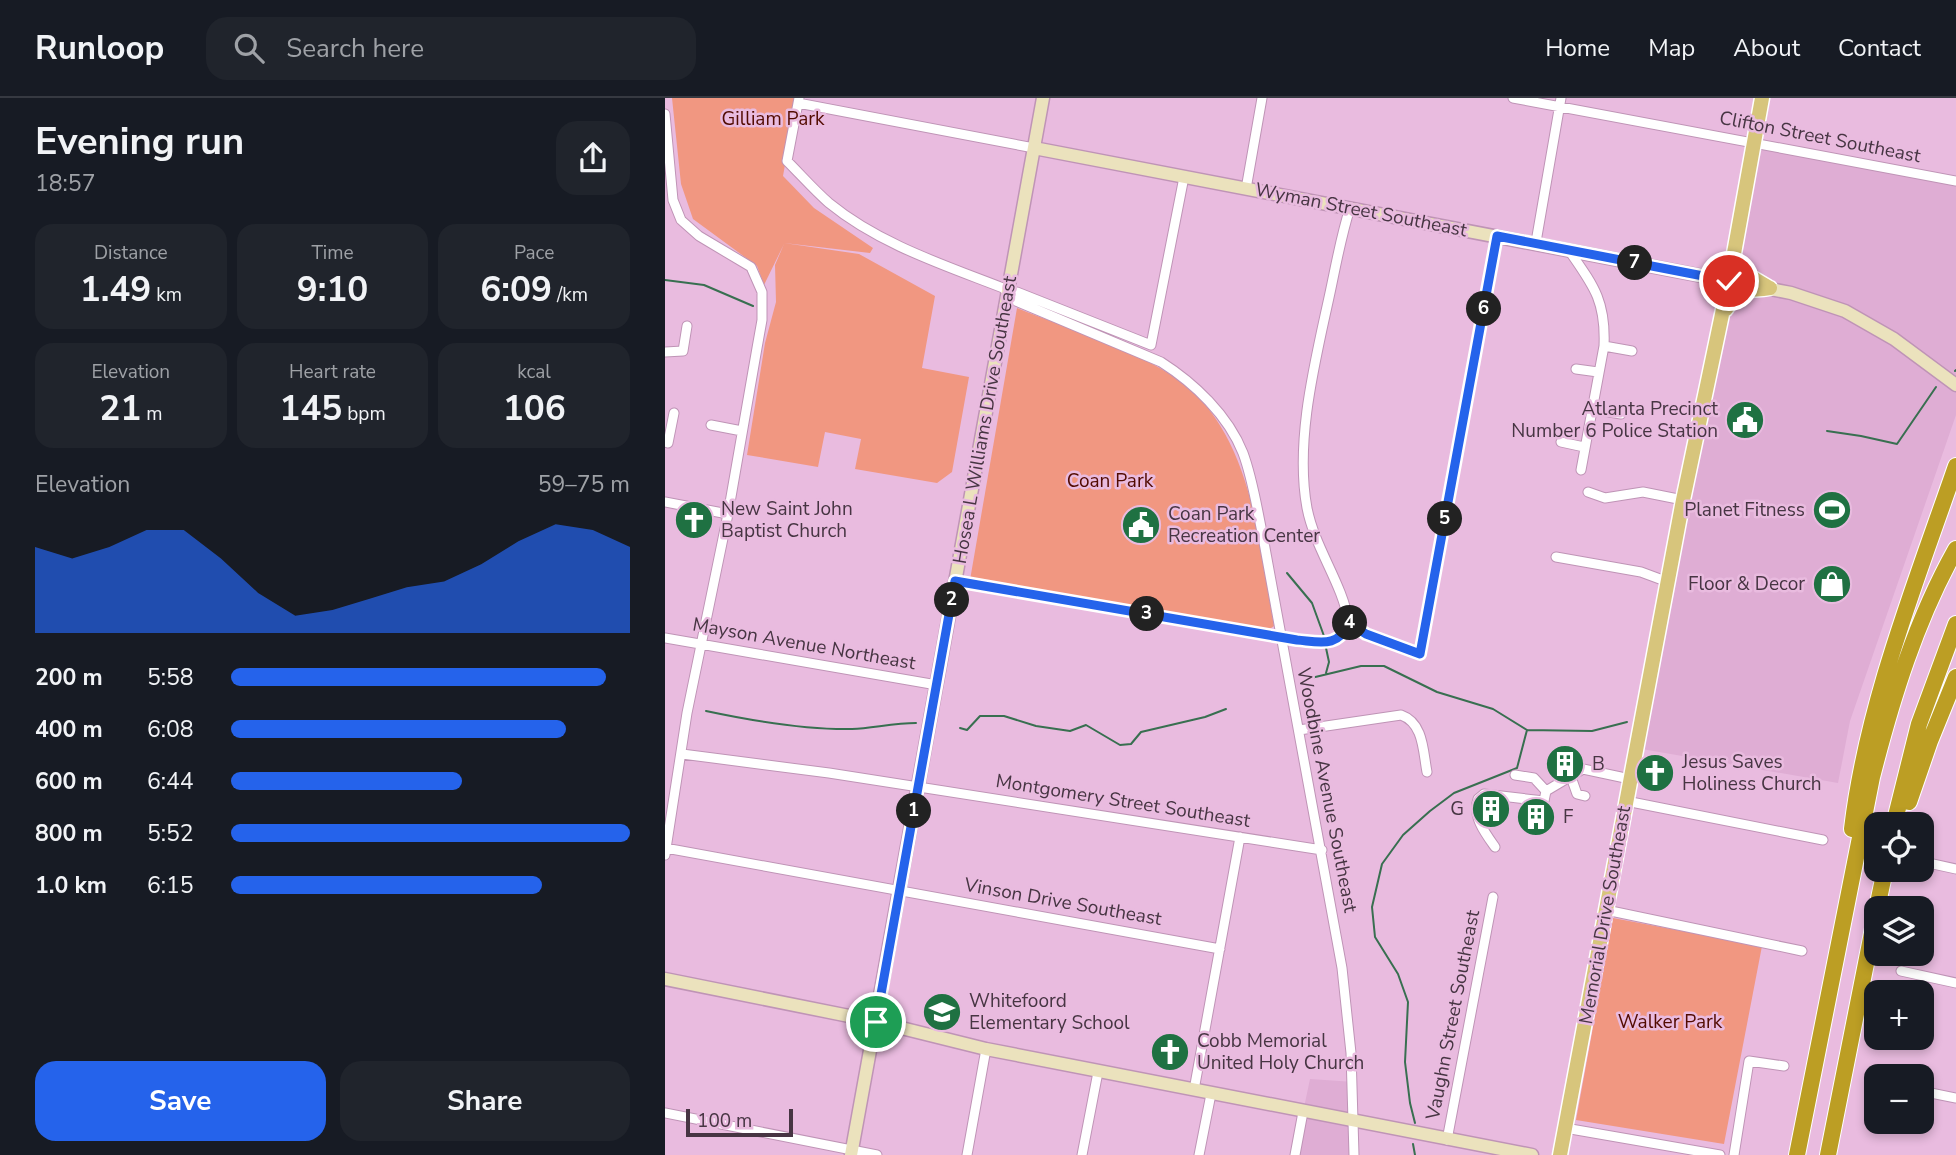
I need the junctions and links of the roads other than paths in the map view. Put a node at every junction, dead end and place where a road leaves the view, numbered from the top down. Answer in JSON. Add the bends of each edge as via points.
{"nodes":[{"id":1,"x":1043,"y":98,"type":"edge"},
{"id":2,"x":1262,"y":98,"type":"edge"},
{"id":3,"x":1513,"y":98,"type":"edge"},
{"id":4,"x":1762,"y":98,"type":"edge"},
{"id":5,"x":798,"y":100,"type":"edge"},
{"id":6,"x":1560,"y":103,"type":"edge"},
{"id":7,"x":665,"y":114,"type":"edge"},
{"id":8,"x":666,"y":138,"type":"edge"},
{"id":9,"x":1754,"y":142,"type":"junction"},
{"id":10,"x":1034,"y":148,"type":"junction"},
{"id":11,"x":1184,"y":177,"type":"junction"},
{"id":12,"x":1956,"y":181,"type":"edge"},
{"id":13,"x":1246,"y":189,"type":"junction"},
{"id":14,"x":1350,"y":208,"type":"junction"},
{"id":15,"x":1497,"y":236,"type":"junction"},
{"id":16,"x":1536,"y":242,"type":"junction"},
{"id":17,"x":1568,"y":250,"type":"junction"},
{"id":18,"x":1734,"y":257,"type":"junction"},
{"id":19,"x":1729,"y":281,"type":"junction"},
{"id":20,"x":1770,"y":288,"type":"junction"},
{"id":21,"x":1007,"y":294,"type":"junction"},
{"id":22,"x":1722,"y":316,"type":"junction"},
{"id":23,"x":688,"y":326,"type":"dead end"},
{"id":24,"x":1604,"y":346,"type":"junction"},
{"id":25,"x":1632,"y":351,"type":"dead end"},
{"id":26,"x":665,"y":352,"type":"edge"},
{"id":27,"x":1576,"y":369,"type":"dead end"},
{"id":28,"x":1598,"y":372,"type":"junction"},
{"id":29,"x":1956,"y":385,"type":"edge"},
{"id":30,"x":1591,"y":409,"type":"junction"},
{"id":31,"x":674,"y":413,"type":"dead end"},
{"id":32,"x":1621,"y":414,"type":"dead end"},
{"id":33,"x":711,"y":425,"type":"dead end"},
{"id":34,"x":742,"y":431,"type":"junction"},
{"id":35,"x":665,"y":442,"type":"edge"},
{"id":36,"x":1561,"y":442,"type":"dead end"},
{"id":37,"x":1584,"y":447,"type":"junction"},
{"id":38,"x":1956,"y":466,"type":"edge"},
{"id":39,"x":1581,"y":470,"type":"dead end"},
{"id":40,"x":1588,"y":492,"type":"dead end"},
{"id":41,"x":1683,"y":500,"type":"junction"},
{"id":42,"x":665,"y":502,"type":"edge"},
{"id":43,"x":728,"y":514,"type":"junction"},
{"id":44,"x":1956,"y":549,"type":"edge"},
{"id":45,"x":1556,"y":557,"type":"dead end"},
{"id":46,"x":955,"y":581,"type":"junction"},
{"id":47,"x":1668,"y":582,"type":"junction"},
{"id":48,"x":1349,"y":623,"type":"junction"},
{"id":49,"x":1956,"y":624,"type":"edge"},
{"id":50,"x":665,"y":638,"type":"edge"},
{"id":51,"x":1281,"y":638,"type":"junction"},
{"id":52,"x":701,"y":644,"type":"junction"},
{"id":53,"x":1956,"y":677,"type":"edge"},
{"id":54,"x":937,"y":685,"type":"junction"},
{"id":55,"x":1299,"y":730,"type":"junction"},
{"id":56,"x":682,"y":754,"type":"junction"},
{"id":57,"x":1427,"y":772,"type":"dead end"},
{"id":58,"x":1515,"y":775,"type":"dead end"},
{"id":59,"x":1571,"y":777,"type":"junction"},
{"id":60,"x":1630,"y":779,"type":"junction"},
{"id":61,"x":918,"y":787,"type":"junction"},
{"id":62,"x":1546,"y":791,"type":"junction"},
{"id":63,"x":1585,"y":796,"type":"dead end"},
{"id":64,"x":1626,"y":800,"type":"junction"},
{"id":65,"x":1897,"y":812,"type":"edge"},
{"id":66,"x":1905,"y":812,"type":"edge"},
{"id":67,"x":1240,"y":836,"type":"junction"},
{"id":68,"x":1823,"y":840,"type":"dead end"},
{"id":69,"x":1495,"y":847,"type":"dead end"},
{"id":70,"x":1322,"y":850,"type":"junction"},
{"id":71,"x":665,"y":851,"type":"edge"},
{"id":72,"x":1934,"y":864,"type":"edge"},
{"id":73,"x":1956,"y":869,"type":"edge"},
{"id":74,"x":899,"y":890,"type":"junction"},
{"id":75,"x":1493,"y":897,"type":"dead end"},
{"id":76,"x":1606,"y":910,"type":"junction"},
{"id":77,"x":1838,"y":946,"type":"junction"},
{"id":78,"x":1220,"y":949,"type":"junction"},
{"id":79,"x":1802,"y":951,"type":"dead end"},
{"id":80,"x":1866,"y":966,"type":"edge"},
{"id":81,"x":1901,"y":971,"type":"dead end"},
{"id":82,"x":665,"y":979,"type":"edge"},
{"id":83,"x":1956,"y":983,"type":"edge"},
{"id":84,"x":876,"y":1022,"type":"junction"},
{"id":85,"x":986,"y":1049,"type":"junction"},
{"id":86,"x":1784,"y":1066,"type":"dead end"},
{"id":87,"x":1098,"y":1072,"type":"junction"},
{"id":88,"x":1194,"y":1090,"type":"junction"},
{"id":89,"x":1211,"y":1094,"type":"junction"},
{"id":90,"x":1934,"y":1094,"type":"edge"},
{"id":91,"x":1956,"y":1098,"type":"edge"},
{"id":92,"x":1303,"y":1112,"type":"junction"},
{"id":93,"x":665,"y":1113,"type":"edge"},
{"id":94,"x":1353,"y":1121,"type":"junction"},
{"id":95,"x":1565,"y":1128,"type":"junction"},
{"id":96,"x":1447,"y":1139,"type":"junction"},
{"id":97,"x":852,"y":1152,"type":"edge"},
{"id":98,"x":877,"y":1155,"type":"edge"},
{"id":99,"x":967,"y":1155,"type":"edge"},
{"id":100,"x":1082,"y":1155,"type":"edge"},
{"id":101,"x":1199,"y":1155,"type":"edge"},
{"id":102,"x":1295,"y":1155,"type":"edge"},
{"id":103,"x":1354,"y":1155,"type":"edge"},
{"id":104,"x":1532,"y":1155,"type":"edge"},
{"id":105,"x":1560,"y":1155,"type":"edge"},
{"id":106,"x":1720,"y":1155,"type":"edge"},
{"id":107,"x":1734,"y":1155,"type":"edge"},
{"id":108,"x":1797,"y":1155,"type":"edge"},
{"id":109,"x":1828,"y":1155,"type":"edge"}],
"edges":[{"from":1,"to":10,"type":"street","name":"Hosea L Williams Drive Southeast"},
{"from":2,"to":13,"type":"street"},
{"from":3,"to":6,"type":"street","name":"Clifton Street Southeast"},
{"from":4,"to":9,"type":"main road","name":"Memorial Drive Southeast"},
{"from":5,"to":10,"type":"street"},
{"from":5,"to":21,"type":"street","via":[[787,161],[830,204],[899,246],[1003,288]]},
{"from":6,"to":9,"type":"street","name":"Clifton Street Southeast"},
{"from":6,"to":16,"type":"street"},
{"from":7,"to":8,"type":"street"},
{"from":8,"to":34,"type":"street","via":[[673,200],[681,220],[751,267],[762,292],[762,320]]},
{"from":9,"to":12,"type":"street","name":"Clifton Street Southeast"},
{"from":9,"to":18,"type":"main road","name":"Memorial Drive Southeast"},
{"from":10,"to":11,"type":"street","name":"Wyman Street Southeast"},
{"from":10,"to":21,"type":"street","name":"Hosea L Williams Drive Southeast"},
{"from":11,"to":13,"type":"street","name":"Wyman Street Southeast"},
{"from":11,"to":21,"type":"street","via":[[1151,345],[1017,292]]},
{"from":13,"to":14,"type":"street","name":"Wyman Street Southeast"},
{"from":14,"to":15,"type":"street","name":"Wyman Street Southeast"},
{"from":14,"to":48,"type":"street","via":[[1315,366],[1304,467],[1310,521],[1342,594]]},
{"from":15,"to":16,"type":"street","name":"Wyman Street Southeast"},
{"from":15,"to":48,"type":"street","via":[[1420,654]]},
{"from":16,"to":17,"type":"street","name":"Wyman Street Southeast"},
{"from":17,"to":19,"type":"street","name":"Wyman Street Southeast"},
{"from":17,"to":24,"type":"street","via":[[1595,289],[1603,316]]},
{"from":18,"to":19,"type":"main road","name":"Memorial Drive Southeast"},
{"from":18,"to":20,"type":"main road","via":[[1741,271]]},
{"from":19,"to":20,"type":"street","name":"Wyman Street Southeast"},
{"from":19,"to":22,"type":"main road","name":"Memorial Drive Southeast"},
{"from":20,"to":22,"type":"main road","via":[[1737,293]]},
{"from":20,"to":29,"type":"street","name":"Wyman Street Southeast","via":[[1845,311],[1894,339]]},
{"from":21,"to":46,"type":"street","name":"Hosea L Williams Drive Southeast"},
{"from":21,"to":51,"type":"street","name":"Woodbine Avenue Southeast","via":[[1149,355],[1179,374],[1211,404],[1242,450],[1250,474]]},
{"from":22,"to":41,"type":"main road","name":"Memorial Drive Southeast"},
{"from":23,"to":26,"type":"street","via":[[683,351]]},
{"from":24,"to":25,"type":"street"},
{"from":24,"to":28,"type":"street"},
{"from":27,"to":28,"type":"street"},
{"from":28,"to":30,"type":"street"},
{"from":30,"to":32,"type":"street"},
{"from":30,"to":37,"type":"street"},
{"from":31,"to":35,"type":"street"},
{"from":33,"to":34,"type":"street"},
{"from":34,"to":43,"type":"street"},
{"from":36,"to":37,"type":"street"},
{"from":37,"to":39,"type":"street"},
{"from":38,"to":77,"type":"highway","via":[[1868,738],[1856,793]]},
{"from":40,"to":41,"type":"street","via":[[1605,498],[1643,492]]},
{"from":41,"to":47,"type":"main road","name":"Memorial Drive Southeast"},
{"from":42,"to":43,"type":"street"},
{"from":43,"to":52,"type":"street"},
{"from":44,"to":77,"type":"highway","via":[[1910,652],[1885,728]]},
{"from":45,"to":47,"type":"street","via":[[1641,572]]},
{"from":46,"to":51,"type":"street"},
{"from":46,"to":54,"type":"street","name":"Hosea L Williams Drive Southeast"},
{"from":47,"to":60,"type":"main road","name":"Memorial Drive Southeast"},
{"from":48,"to":51,"type":"street","via":[[1343,636],[1329,642]]},
{"from":49,"to":65,"type":"highway","via":[[1919,724]]},
{"from":50,"to":52,"type":"street","name":"Mayson Avenue Northeast"},
{"from":51,"to":55,"type":"street","name":"Woodbine Avenue Southeast"},
{"from":52,"to":54,"type":"street","name":"Mayson Avenue Northeast"},
{"from":52,"to":56,"type":"street"},
{"from":53,"to":66,"type":"highway"},
{"from":54,"to":61,"type":"street","name":"Hosea L Williams Drive Southeast"},
{"from":55,"to":57,"type":"street","via":[[1401,715],[1417,728]]},
{"from":55,"to":70,"type":"street","name":"Woodbine Avenue Southeast"},
{"from":56,"to":61,"type":"street","name":"Montgomery Street Southeast"},
{"from":56,"to":71,"type":"street"},
{"from":58,"to":62,"type":"street","via":[[1534,778]]},
{"from":59,"to":60,"type":"street","via":[[1583,769]]},
{"from":59,"to":62,"type":"street"},
{"from":59,"to":63,"type":"street","via":[[1577,794]]},
{"from":60,"to":64,"type":"main road","name":"Memorial Drive Southeast"},
{"from":61,"to":67,"type":"street","name":"Montgomery Street Southeast"},
{"from":61,"to":74,"type":"street","name":"Hosea L Williams Drive Southeast"},
{"from":62,"to":69,"type":"street","via":[[1544,801],[1490,793],[1478,799],[1476,812]]},
{"from":64,"to":68,"type":"street"},
{"from":64,"to":76,"type":"main road","name":"Memorial Drive Southeast"},
{"from":67,"to":70,"type":"street","name":"Montgomery Street Southeast"},
{"from":67,"to":78,"type":"street"},
{"from":70,"to":94,"type":"street","name":"Woodbine Avenue Southeast","via":[[1342,968]]},
{"from":71,"to":74,"type":"street","name":"Vinson Drive Southeast"},
{"from":72,"to":73,"type":"street"},
{"from":74,"to":78,"type":"street","name":"Vinson Drive Southeast"},
{"from":74,"to":84,"type":"street","name":"Hosea L Williams Drive Southeast"},
{"from":75,"to":96,"type":"street","name":"Vaughn Street Southeast"},
{"from":76,"to":79,"type":"street"},
{"from":76,"to":95,"type":"main road","name":"Memorial Drive Southeast"},
{"from":77,"to":108,"type":"highway"},
{"from":78,"to":88,"type":"street"},
{"from":80,"to":109,"type":"highway"},
{"from":81,"to":83,"type":"street"},
{"from":82,"to":84,"type":"street"},
{"from":84,"to":85,"type":"street"},
{"from":84,"to":97,"type":"street","name":"Hosea L Williams Drive Southeast"},
{"from":85,"to":87,"type":"street"},
{"from":85,"to":99,"type":"street"},
{"from":86,"to":107,"type":"street","via":[[1749,1061]]},
{"from":87,"to":88,"type":"street"},
{"from":87,"to":100,"type":"street"},
{"from":88,"to":89,"type":"street"},
{"from":89,"to":92,"type":"street"},
{"from":89,"to":101,"type":"street"},
{"from":90,"to":91,"type":"street"},
{"from":92,"to":94,"type":"street"},
{"from":92,"to":102,"type":"street"},
{"from":93,"to":97,"type":"street"},
{"from":94,"to":96,"type":"street"},
{"from":94,"to":103,"type":"street","name":"Woodbine Avenue Southeast"},
{"from":95,"to":105,"type":"main road","name":"Memorial Drive Southeast"},
{"from":95,"to":106,"type":"street"},
{"from":96,"to":104,"type":"street"},
{"from":97,"to":98,"type":"street"}]}
